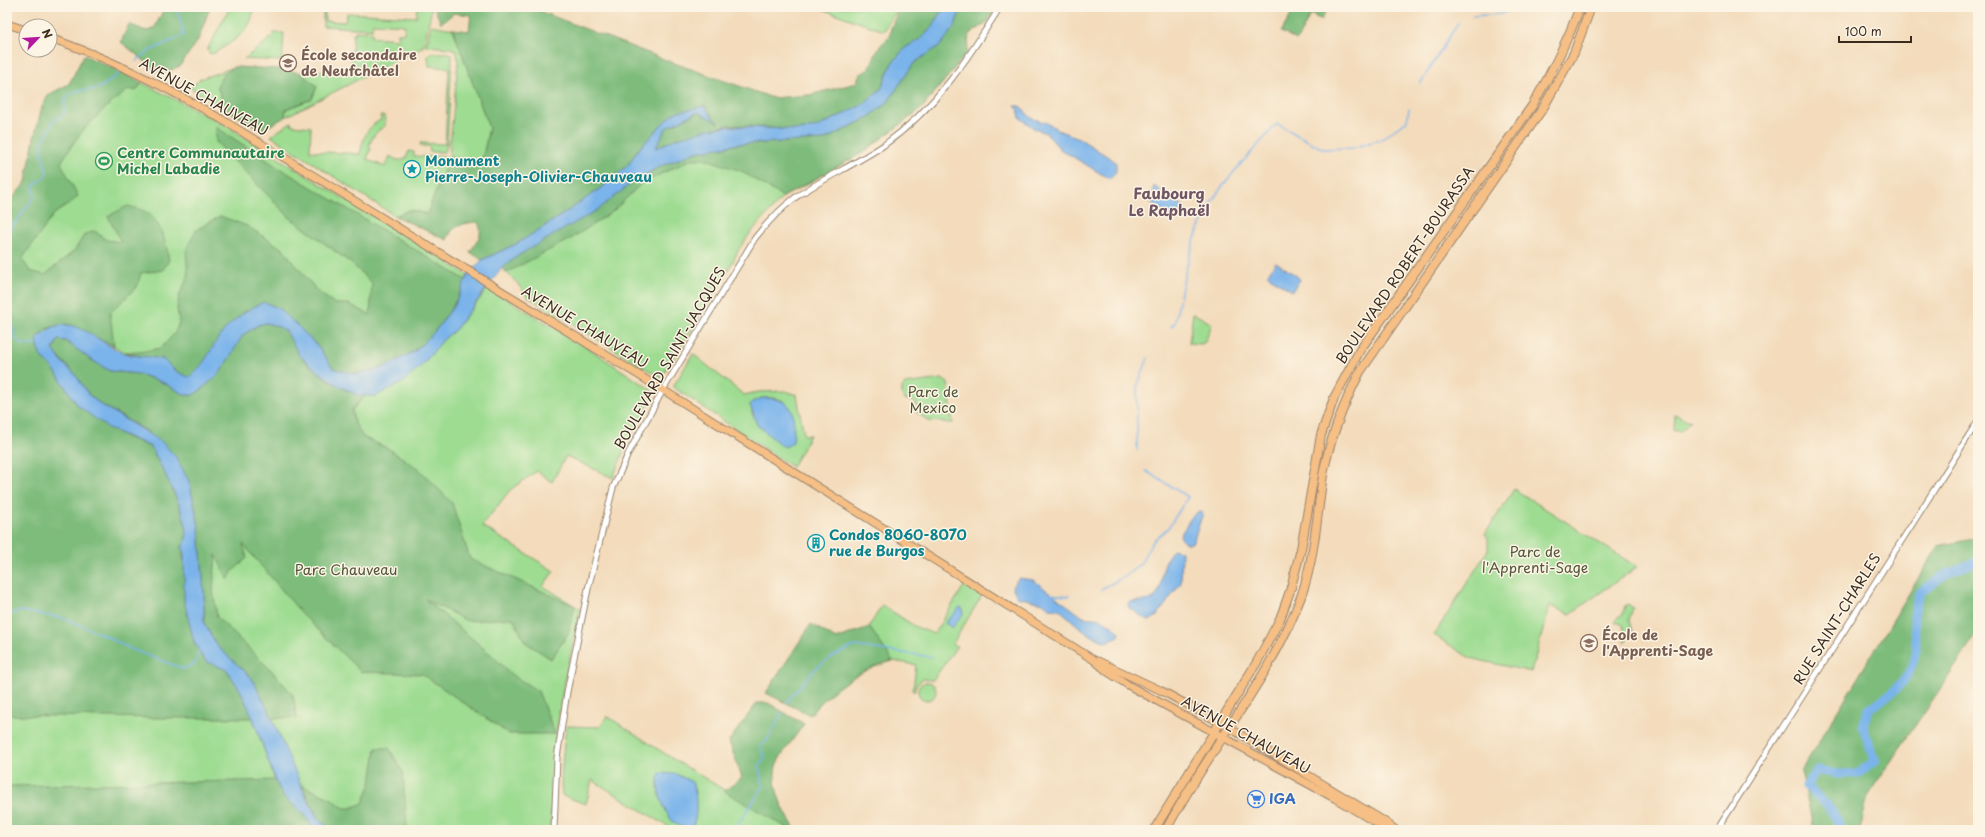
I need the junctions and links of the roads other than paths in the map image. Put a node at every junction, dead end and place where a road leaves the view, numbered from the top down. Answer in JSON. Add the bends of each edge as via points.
{"nodes":[{"id":1,"x":1000,"y":7,"type":"edge"},
{"id":2,"x":1580,"y":7,"type":"edge"},
{"id":3,"x":1591,"y":7,"type":"edge"},
{"id":4,"x":7,"y":24,"type":"edge"},
{"id":5,"x":18,"y":27,"type":"edge"},
{"id":6,"x":58,"y":41,"type":"edge"},
{"id":7,"x":664,"y":390,"type":"junction"},
{"id":8,"x":1978,"y":420,"type":"edge"},
{"id":9,"x":1094,"y":660,"type":"junction"},
{"id":10,"x":1220,"y":722,"type":"junction"},
{"id":11,"x":1230,"y":728,"type":"junction"},
{"id":12,"x":1214,"y":731,"type":"junction"},
{"id":13,"x":1224,"y":737,"type":"junction"},
{"id":14,"x":554,"y":830,"type":"edge"},
{"id":15,"x":1154,"y":830,"type":"edge"},
{"id":16,"x":1166,"y":830,"type":"edge"},
{"id":17,"x":1388,"y":830,"type":"edge"},
{"id":18,"x":1396,"y":830,"type":"edge"},
{"id":19,"x":1717,"y":830,"type":"edge"}],
"edges":[{"from":1,"to":7,"type":"street","name":"BOULEVARD SAINT-JACQUES","via":[[960,70],[931,105],[884,144],[801,194],[772,218],[738,264]]},
{"from":2,"to":10,"type":"highway","name":"BOULEVARD ROBERT-BOURASSA","via":[[1569,37],[1532,106],[1360,350],[1341,383],[1326,417],[1317,451],[1307,519],[1290,591],[1267,644]]},
{"from":3,"to":11,"type":"highway","name":"BOULEVARD ROBERT-BOURASSA","via":[[1574,53],[1543,108],[1369,356],[1353,384],[1329,448],[1313,549],[1302,592],[1272,661]]},
{"from":4,"to":5,"type":"main road"},
{"from":6,"to":7,"type":"main road","name":"AVENUE CHAUVEAU","via":[[110,61],[178,94]]},
{"from":7,"to":9,"type":"main road","name":"AVENUE CHAUVEAU"},
{"from":7,"to":14,"type":"street","name":"BOULEVARD SAINT-JACQUES","via":[[629,452],[611,496],[588,589],[567,692],[557,758]]},
{"from":8,"to":19,"type":"street","name":"RUE SAINT-CHARLES"},
{"from":9,"to":10,"type":"main road","name":"AVENUE CHAUVEAU","via":[[1162,691]]},
{"from":9,"to":12,"type":"main road","name":"AVENUE CHAUVEAU","via":[[1128,685]]},
{"from":10,"to":11,"type":"main road","name":"AVENUE CHAUVEAU"},
{"from":10,"to":12,"type":"highway","name":"BOULEVARD ROBERT-BOURASSA"},
{"from":11,"to":13,"type":"highway","name":"BOULEVARD ROBERT-BOURASSA"},
{"from":11,"to":18,"type":"main road","name":"AVENUE CHAUVEAU"},
{"from":12,"to":13,"type":"main road","name":"AVENUE CHAUVEAU"},
{"from":12,"to":15,"type":"highway","name":"BOULEVARD ROBERT-BOURASSA"},
{"from":13,"to":16,"type":"highway","name":"BOULEVARD ROBERT-BOURASSA"},
{"from":13,"to":17,"type":"main road","name":"AVENUE CHAUVEAU"}]}
